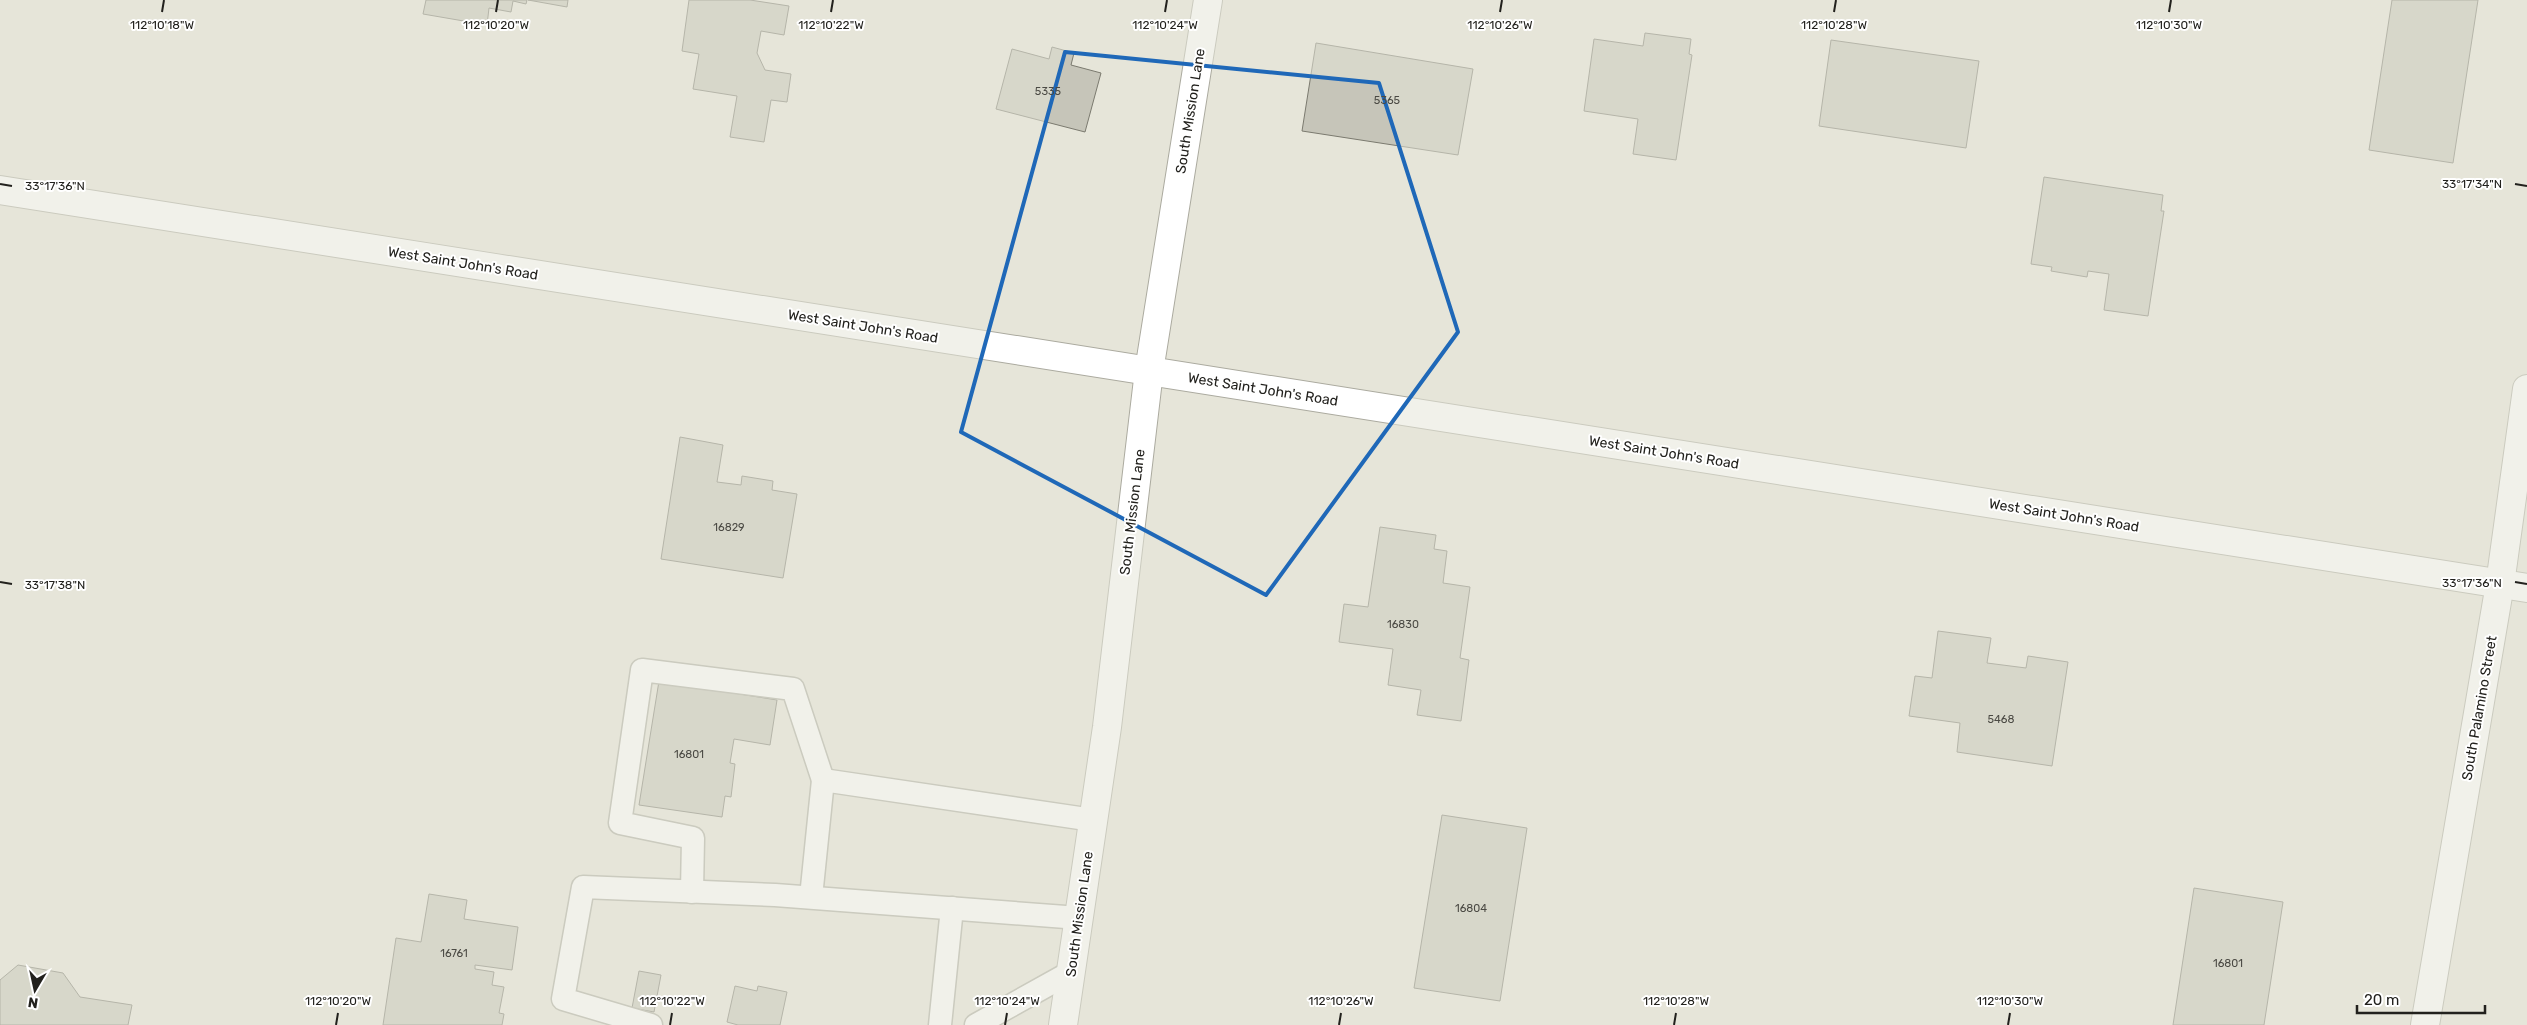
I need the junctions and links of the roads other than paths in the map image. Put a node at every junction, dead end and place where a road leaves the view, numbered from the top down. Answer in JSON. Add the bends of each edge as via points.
{"nodes":[{"id":1,"x":1208,"y":0,"type":"edge"},
{"id":2,"x":0,"y":190,"type":"edge"},
{"id":3,"x":1149,"y":371,"type":"junction"},
{"id":4,"x":2527,"y":389,"type":"edge"},
{"id":5,"x":2500,"y":584,"type":"junction"},
{"id":6,"x":2527,"y":588,"type":"edge"},
{"id":7,"x":823,"y":780,"type":"junction"},
{"id":8,"x":1093,"y":820,"type":"junction"},
{"id":9,"x":692,"y":892,"type":"junction"},
{"id":10,"x":811,"y":897,"type":"junction"},
{"id":11,"x":952,"y":908,"type":"junction"},
{"id":12,"x":1079,"y":918,"type":"junction"},
{"id":13,"x":1071,"y":972,"type":"junction"},
{"id":14,"x":651,"y":1025,"type":"edge"},
{"id":15,"x":940,"y":1025,"type":"edge"},
{"id":16,"x":976,"y":1025,"type":"edge"},
{"id":17,"x":1063,"y":1025,"type":"edge"},
{"id":18,"x":2425,"y":1025,"type":"edge"}],
"edges":[{"from":1,"to":3,"type":"street","name":"South Mission Lane"},
{"from":2,"to":3,"type":"street","name":"West Saint John's Road"},
{"from":3,"to":5,"type":"street","name":"West Saint John's Road"},
{"from":3,"to":8,"type":"street","name":"South Mission Lane"},
{"from":4,"to":5,"type":"street","name":"South Palamino Street"},
{"from":5,"to":6,"type":"street","name":"West Saint John's Road"},
{"from":5,"to":18,"type":"street","name":"South Palamino Street"},
{"from":7,"to":8,"type":"lane"},
{"from":7,"to":9,"type":"lane","via":[[794,689],[642,670],[620,823],[693,838]]},
{"from":7,"to":10,"type":"lane"},
{"from":8,"to":12,"type":"street","name":"South Mission Lane"},
{"from":9,"to":10,"type":"lane"},
{"from":9,"to":14,"type":"lane","via":[[583,887],[562,999]]},
{"from":10,"to":11,"type":"lane"},
{"from":11,"to":12,"type":"lane"},
{"from":11,"to":15,"type":"lane"},
{"from":12,"to":13,"type":"street","name":"South Mission Lane"},
{"from":13,"to":16,"type":"lane"},
{"from":13,"to":17,"type":"street","name":"South Mission Lane"}]}
